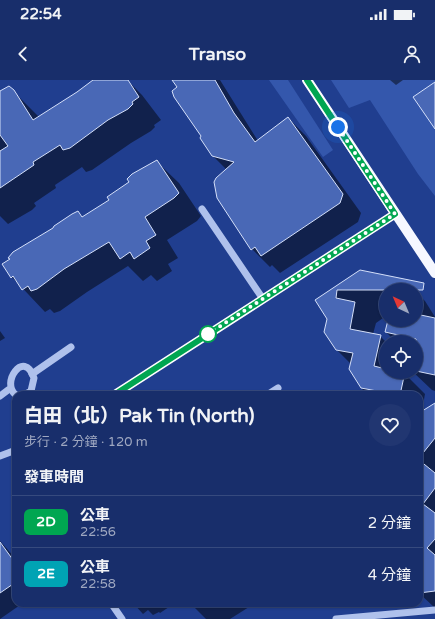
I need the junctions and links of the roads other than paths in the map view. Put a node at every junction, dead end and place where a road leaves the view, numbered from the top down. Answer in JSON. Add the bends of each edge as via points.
{"nodes":[{"id":1,"x":307,"y":80,"type":"edge"},
{"id":2,"x":202,"y":209,"type":"dead end"},
{"id":3,"x":395,"y":214,"type":"junction"},
{"id":4,"x":435,"y":273,"type":"edge"},
{"id":5,"x":263,"y":299,"type":"junction"},
{"id":6,"x":71,"y":347,"type":"dead end"},
{"id":7,"x":32,"y":374,"type":"junction"},
{"id":8,"x":278,"y":388,"type":"dead end"},
{"id":9,"x":8,"y":390,"type":"junction"},
{"id":10,"x":28,"y":391,"type":"edge"},
{"id":11,"x":120,"y":391,"type":"edge"},
{"id":12,"x":274,"y":391,"type":"edge"},
{"id":13,"x":12,"y":392,"type":"edge"},
{"id":14,"x":0,"y":396,"type":"edge"},
{"id":15,"x":12,"y":452,"type":"edge"},
{"id":16,"x":0,"y":456,"type":"edge"},
{"id":17,"x":114,"y":607,"type":"edge"},
{"id":18,"x":435,"y":610,"type":"edge"},
{"id":19,"x":122,"y":619,"type":"edge"},
{"id":20,"x":336,"y":619,"type":"edge"}],
"edges":[{"from":1,"to":3,"type":"main road"},
{"from":2,"to":5,"type":"street"},
{"from":3,"to":4,"type":"main road"},
{"from":3,"to":5,"type":"street"},
{"from":5,"to":11,"type":"street"},
{"from":6,"to":7,"type":"street"},
{"from":7,"to":9,"type":"street","via":[[21,366],[11,369],[5,376]]},
{"from":7,"to":10,"type":"street","via":[[34,383]]},
{"from":8,"to":12,"type":"street"},
{"from":9,"to":13,"type":"street"},
{"from":9,"to":14,"type":"street"},
{"from":15,"to":16,"type":"street"},
{"from":17,"to":19,"type":"street"},
{"from":18,"to":20,"type":"street"}]}
